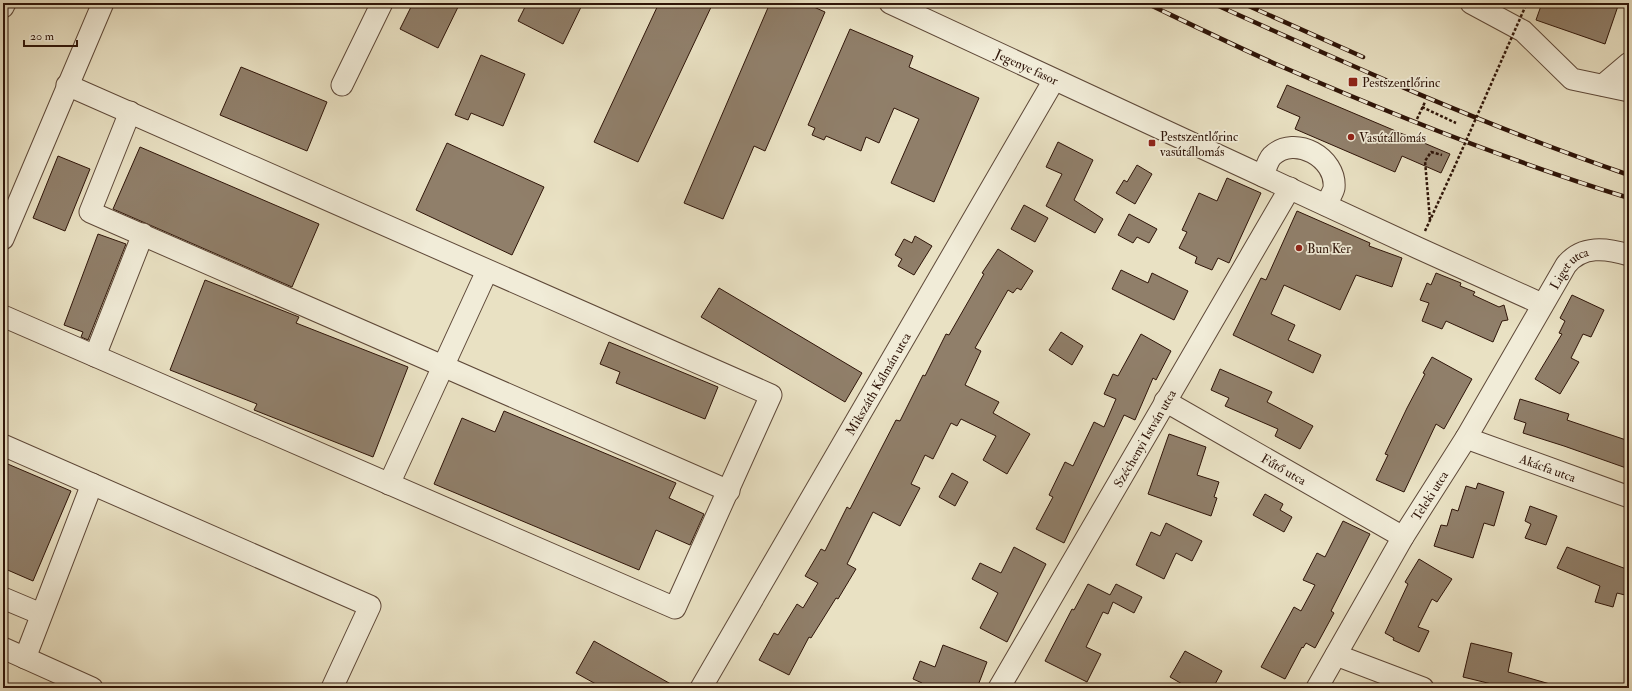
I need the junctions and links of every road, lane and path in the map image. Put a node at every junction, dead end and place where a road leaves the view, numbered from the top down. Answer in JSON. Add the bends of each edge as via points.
{"nodes":[{"id":1,"x":5,"y":3,"type":"edge"},
{"id":2,"x":103,"y":3,"type":"edge"},
{"id":3,"x":382,"y":3,"type":"edge"},
{"id":4,"x":890,"y":3,"type":"edge"},
{"id":5,"x":1471,"y":3,"type":"edge"},
{"id":6,"x":1526,"y":4,"type":"edge"},
{"id":7,"x":3,"y":7,"type":"edge"},
{"id":8,"x":1629,"y":63,"type":"edge"},
{"id":9,"x":1054,"y":80,"type":"junction"},
{"id":10,"x":67,"y":85,"type":"junction"},
{"id":11,"x":342,"y":85,"type":"dead end"},
{"id":12,"x":1603,"y":85,"type":"junction"},
{"id":13,"x":1629,"y":91,"type":"edge"},
{"id":14,"x":1425,"y":102,"type":"dead end"},
{"id":15,"x":1422,"y":107,"type":"junction"},
{"id":16,"x":130,"y":112,"type":"junction"},
{"id":17,"x":1417,"y":120,"type":"dead end"},
{"id":18,"x":1456,"y":123,"type":"dead end"},
{"id":19,"x":1442,"y":155,"type":"dead end"},
{"id":20,"x":1263,"y":176,"type":"junction"},
{"id":21,"x":1290,"y":188,"type":"junction"},
{"id":22,"x":1326,"y":205,"type":"junction"},
{"id":23,"x":1430,"y":220,"type":"junction"},
{"id":24,"x":143,"y":234,"type":"junction"},
{"id":25,"x":3,"y":239,"type":"edge"},
{"id":26,"x":1418,"y":248,"type":"junction"},
{"id":27,"x":1629,"y":255,"type":"edge"},
{"id":28,"x":487,"y":271,"type":"junction"},
{"id":29,"x":1542,"y":304,"type":"junction"},
{"id":30,"x":3,"y":316,"type":"edge"},
{"id":31,"x":95,"y":356,"type":"junction"},
{"id":32,"x":444,"y":366,"type":"junction"},
{"id":33,"x":1165,"y":401,"type":"junction"},
{"id":34,"x":1466,"y":438,"type":"junction"},
{"id":35,"x":3,"y":445,"type":"edge"},
{"id":36,"x":92,"y":484,"type":"junction"},
{"id":37,"x":389,"y":484,"type":"junction"},
{"id":38,"x":729,"y":491,"type":"junction"},
{"id":39,"x":1629,"y":497,"type":"edge"},
{"id":40,"x":1403,"y":537,"type":"junction"},
{"id":41,"x":3,"y":598,"type":"edge"},
{"id":42,"x":41,"y":614,"type":"junction"},
{"id":43,"x":3,"y":648,"type":"edge"},
{"id":44,"x":1336,"y":655,"type":"junction"},
{"id":45,"x":25,"y":658,"type":"junction"},
{"id":46,"x":92,"y":688,"type":"edge"},
{"id":47,"x":332,"y":688,"type":"edge"},
{"id":48,"x":701,"y":688,"type":"edge"},
{"id":49,"x":999,"y":688,"type":"edge"},
{"id":50,"x":1317,"y":688,"type":"edge"},
{"id":51,"x":1423,"y":688,"type":"edge"}],
"edges":[{"from":1,"to":7,"type":"street"},
{"from":2,"to":10,"type":"street"},
{"from":3,"to":11,"type":"street"},
{"from":4,"to":9,"type":"street","name":"Jegenye fasor"},
{"from":5,"to":12,"type":"street","via":[[1523,31],[1572,79]]},
{"from":6,"to":23,"type":"path","bridge":true},
{"from":8,"to":12,"type":"street"},
{"from":9,"to":20,"type":"street","name":"Jegenye fasor"},
{"from":9,"to":48,"type":"street","name":"Mikszáth Kálmán utca"},
{"from":10,"to":16,"type":"street"},
{"from":10,"to":25,"type":"street"},
{"from":12,"to":13,"type":"street"},
{"from":14,"to":15,"type":"path"},
{"from":15,"to":17,"type":"path"},
{"from":15,"to":18,"type":"path"},
{"from":16,"to":24,"type":"street","via":[[90,212]]},
{"from":16,"to":28,"type":"street"},
{"from":19,"to":23,"type":"path","via":[[1431,152],[1425,161]]},
{"from":20,"to":21,"type":"street","name":"Jegenye fasor"},
{"from":20,"to":22,"type":"street","via":[[1272,156],[1287,148],[1303,148],[1322,158],[1332,171],[1334,188]]},
{"from":21,"to":22,"type":"street","name":"Jegenye fasor"},
{"from":21,"to":33,"type":"street","name":"Széchenyi István utca"},
{"from":22,"to":26,"type":"street","name":"Jegenye fasor"},
{"from":23,"to":26,"type":"path"},
{"from":24,"to":31,"type":"street"},
{"from":24,"to":32,"type":"street"},
{"from":26,"to":29,"type":"street","name":"Jegenye fasor"},
{"from":27,"to":29,"type":"street","name":"Liget utca","via":[[1600,249],[1576,255]]},
{"from":28,"to":32,"type":"street"},
{"from":28,"to":38,"type":"street","via":[[771,395]]},
{"from":29,"to":34,"type":"street","name":"Teleki utca"},
{"from":30,"to":31,"type":"street"},
{"from":31,"to":37,"type":"street"},
{"from":32,"to":37,"type":"street"},
{"from":32,"to":38,"type":"street"},
{"from":33,"to":40,"type":"street","name":"Fűtő utca"},
{"from":33,"to":49,"type":"street","name":"Széchenyi István utca"},
{"from":34,"to":39,"type":"street","name":"Akácfa utca"},
{"from":34,"to":40,"type":"street","name":"Teleki utca"},
{"from":35,"to":36,"type":"street"},
{"from":36,"to":42,"type":"street"},
{"from":36,"to":47,"type":"street","via":[[370,606]]},
{"from":37,"to":38,"type":"street","via":[[675,608]]},
{"from":40,"to":44,"type":"street","name":"Teleki utca"},
{"from":41,"to":42,"type":"street"},
{"from":42,"to":45,"type":"street"},
{"from":43,"to":45,"type":"street"},
{"from":44,"to":50,"type":"street","name":"Teleki utca"},
{"from":44,"to":51,"type":"street"},
{"from":45,"to":46,"type":"street"}]}
